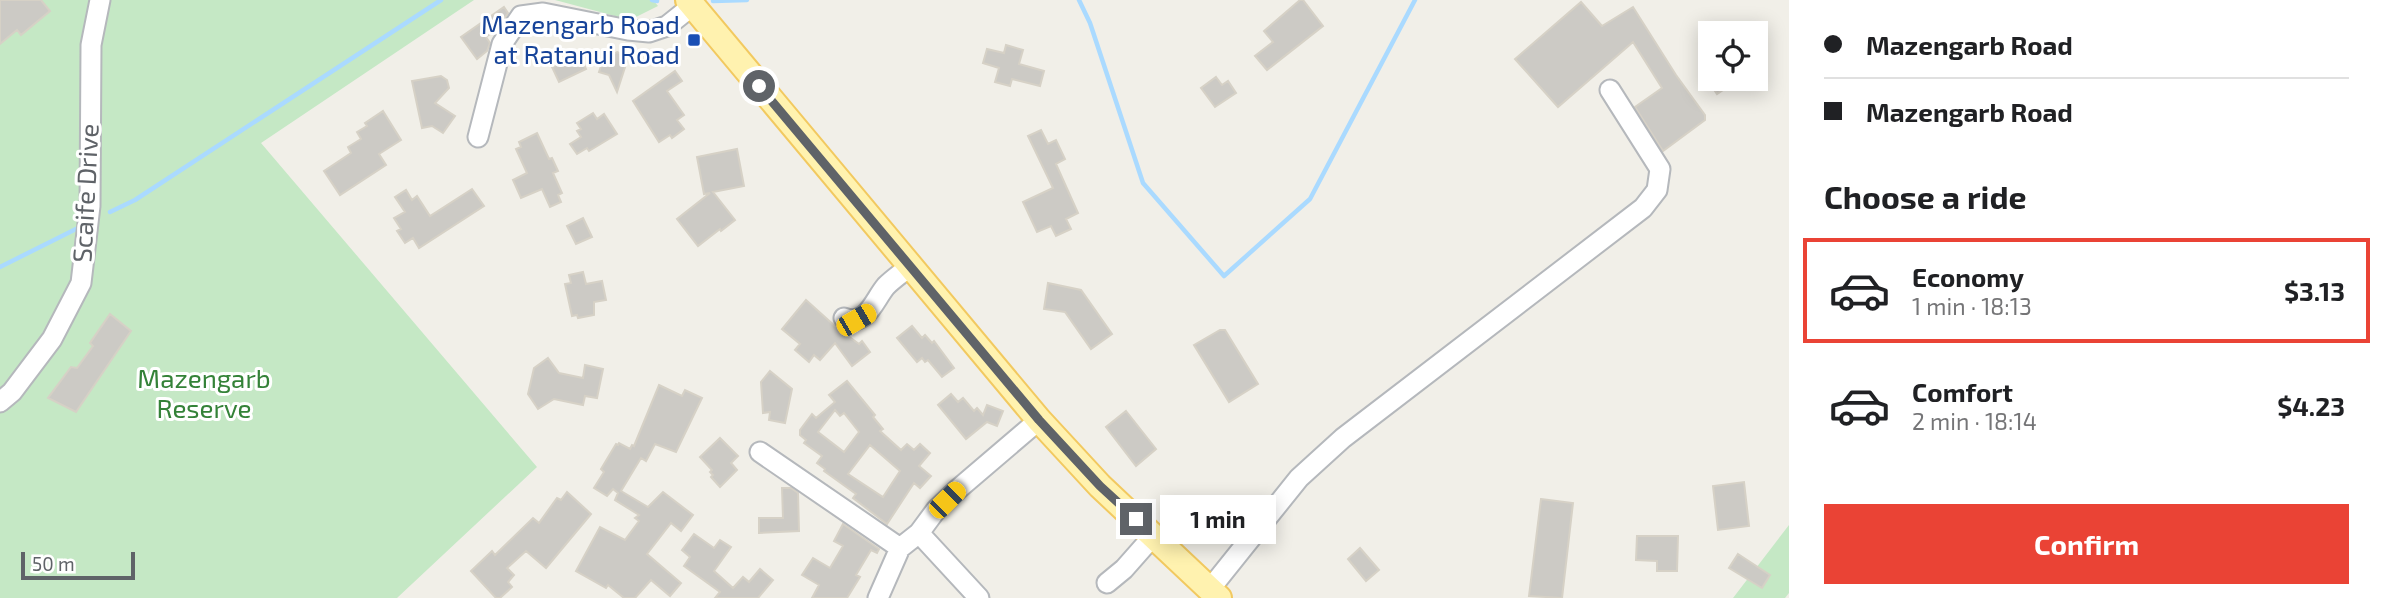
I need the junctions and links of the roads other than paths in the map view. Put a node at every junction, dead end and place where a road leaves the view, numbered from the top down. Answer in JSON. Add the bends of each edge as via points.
{"nodes":[{"id":1,"x":100,"y":0,"type":"edge"},
{"id":2,"x":690,"y":3,"type":"edge"},
{"id":3,"x":1610,"y":90,"type":"dead end"},
{"id":4,"x":478,"y":137,"type":"dead end"},
{"id":5,"x":909,"y":267,"type":"junction"},
{"id":6,"x":844,"y":318,"type":"dead end"},
{"id":7,"x":0,"y":402,"type":"edge"},
{"id":8,"x":1039,"y":420,"type":"junction"},
{"id":9,"x":760,"y":452,"type":"dead end"},
{"id":10,"x":919,"y":533,"type":"junction"},
{"id":11,"x":1154,"y":535,"type":"junction"},
{"id":12,"x":900,"y":548,"type":"junction"},
{"id":13,"x":1107,"y":583,"type":"dead end"},
{"id":14,"x":1214,"y":594,"type":"edge"},
{"id":15,"x":878,"y":598,"type":"edge"},
{"id":16,"x":979,"y":598,"type":"edge"}],
"edges":[{"from":1,"to":7,"type":"street","name":"Scaife Drive","via":[[91,45],[90,205],[81,284],[52,338]]},
{"from":2,"to":4,"type":"street","via":[[667,26],[649,32],[543,13],[521,16],[502,44]]},
{"from":2,"to":5,"type":"main road"},
{"from":3,"to":14,"type":"street","via":[[1660,169],[1657,190],[1643,208],[1343,438],[1299,478]]},
{"from":5,"to":6,"type":"street","via":[[886,287],[869,313],[856,320]]},
{"from":5,"to":8,"type":"main road"},
{"from":8,"to":10,"type":"street","via":[[957,490]]},
{"from":8,"to":11,"type":"main road","via":[[1100,486]]},
{"from":9,"to":12,"type":"street"},
{"from":10,"to":12,"type":"street"},
{"from":10,"to":16,"type":"street"},
{"from":11,"to":13,"type":"street"},
{"from":11,"to":14,"type":"main road"},
{"from":12,"to":15,"type":"street"}]}
